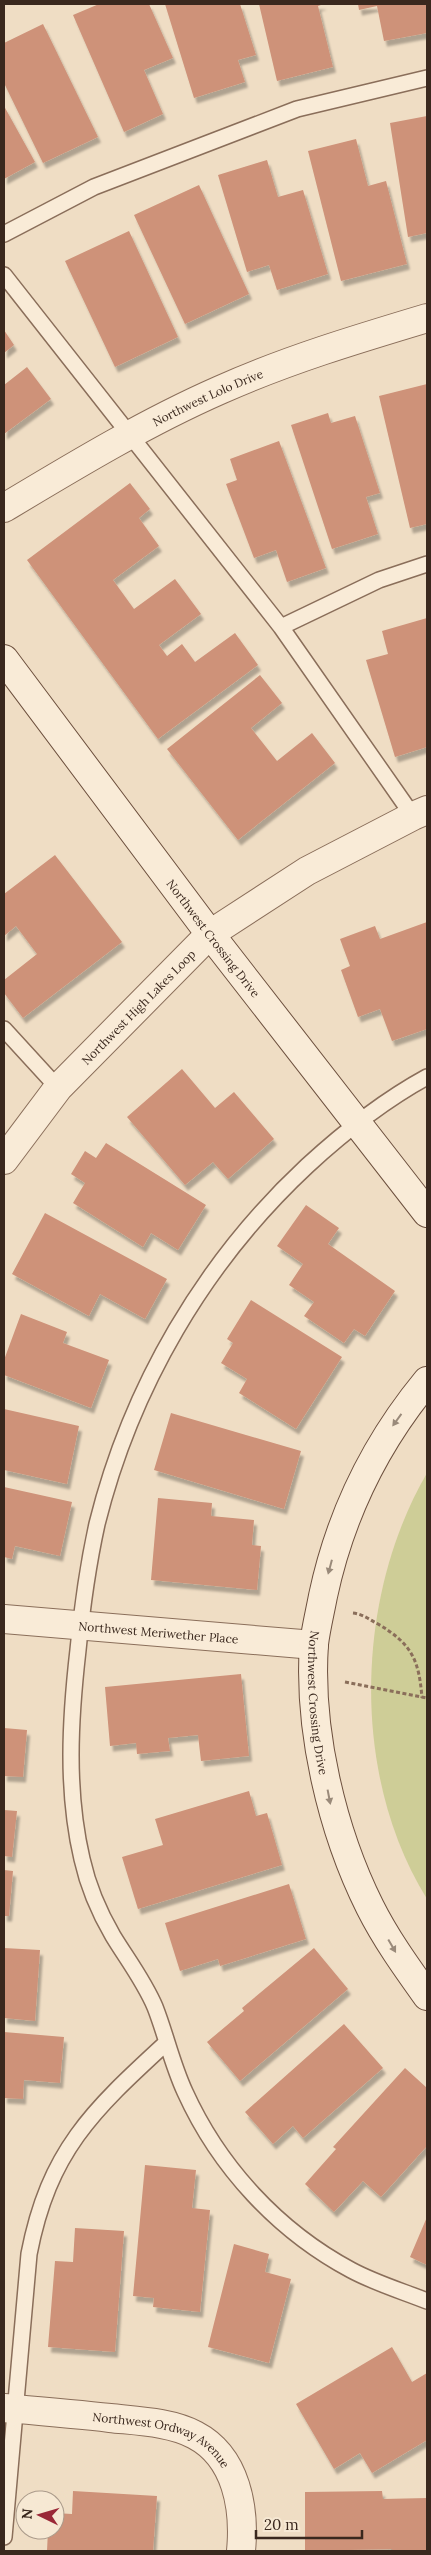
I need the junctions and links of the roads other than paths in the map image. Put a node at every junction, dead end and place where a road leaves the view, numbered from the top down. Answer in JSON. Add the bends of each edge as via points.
{"nodes":[{"id":1,"x":427,"y":78,"type":"edge"},
{"id":2,"x":4,"y":234,"type":"edge"},
{"id":3,"x":4,"y":275,"type":"edge"},
{"id":4,"x":427,"y":318,"type":"edge"},
{"id":5,"x":129,"y":434,"type":"junction"},
{"id":6,"x":4,"y":508,"type":"edge"},
{"id":7,"x":427,"y":564,"type":"edge"},
{"id":8,"x":280,"y":627,"type":"junction"},
{"id":9,"x":4,"y":659,"type":"edge"},
{"id":10,"x":420,"y":813,"type":"edge"},
{"id":11,"x":210,"y":934,"type":"junction"},
{"id":12,"x":4,"y":1029,"type":"edge"},
{"id":13,"x":427,"y":1077,"type":"edge"},
{"id":14,"x":58,"y":1088,"type":"junction"},
{"id":15,"x":358,"y":1123,"type":"junction"},
{"id":16,"x":4,"y":1160,"type":"edge"},
{"id":17,"x":427,"y":1214,"type":"edge"},
{"id":18,"x":427,"y":1381,"type":"edge"},
{"id":19,"x":4,"y":1619,"type":"edge"},
{"id":20,"x":81,"y":1625,"type":"junction"},
{"id":21,"x":314,"y":1645,"type":"junction"},
{"id":22,"x":427,"y":1996,"type":"edge"},
{"id":23,"x":166,"y":2043,"type":"junction"},
{"id":24,"x":427,"y":2301,"type":"edge"},
{"id":25,"x":9,"y":2409,"type":"edge"},
{"id":26,"x":4,"y":2538,"type":"edge"},
{"id":27,"x":242,"y":2551,"type":"edge"}],
"edges":[{"from":1,"to":2,"type":"lane","via":[[297,109],[94,187]]},
{"from":3,"to":5,"type":"lane"},
{"from":4,"to":5,"type":"street","name":"Northwest Lolo Drive","via":[[317,351],[220,390]]},
{"from":5,"to":6,"type":"street","name":"Northwest Lolo Drive"},
{"from":5,"to":8,"type":"lane"},
{"from":7,"to":8,"type":"lane","via":[[379,580]]},
{"from":8,"to":10,"type":"lane"},
{"from":9,"to":11,"type":"street","name":"Northwest Crossing Drive"},
{"from":10,"to":11,"type":"street","name":"Northwest High Lakes Loop","via":[[308,871]]},
{"from":11,"to":14,"type":"street","name":"Northwest High Lakes Loop"},
{"from":11,"to":15,"type":"street","name":"Northwest Crossing Drive"},
{"from":12,"to":14,"type":"lane"},
{"from":13,"to":15,"type":"lane"},
{"from":14,"to":16,"type":"street","name":"Northwest High Lakes Loop"},
{"from":15,"to":17,"type":"street","name":"Northwest Crossing Drive"},
{"from":15,"to":20,"type":"lane","via":[[285,1187],[248,1227],[198,1294],[157,1362],[122,1444],[104,1499]]},
{"from":18,"to":21,"type":"street","name":"Northwest Crossing Drive","one_way":true,"via":[[393,1425],[363,1478],[337,1544]]},
{"from":19,"to":20,"type":"street","name":"Northwest Meriwether Place"},
{"from":20,"to":21,"type":"street","name":"Northwest Meriwether Place"},
{"from":20,"to":23,"type":"lane","via":[[74,1686],[71,1762],[75,1822],[82,1857],[105,1921],[142,1982],[155,2008]]},
{"from":21,"to":22,"type":"street","name":"Northwest Crossing Drive","one_way":true,"via":[[319,1742],[330,1806],[374,1915]]},
{"from":23,"to":24,"type":"lane","via":[[185,2092],[206,2132],[235,2174],[258,2199],[300,2236],[348,2268]]},
{"from":23,"to":25,"type":"lane","via":[[109,2096],[77,2134],[54,2171],[45,2192],[29,2254]]},
{"from":25,"to":26,"type":"lane"},
{"from":25,"to":27,"type":"street","name":"Northwest Ordway Avenue","via":[[146,2422],[199,2437],[221,2456],[235,2485],[243,2516]]}]}
